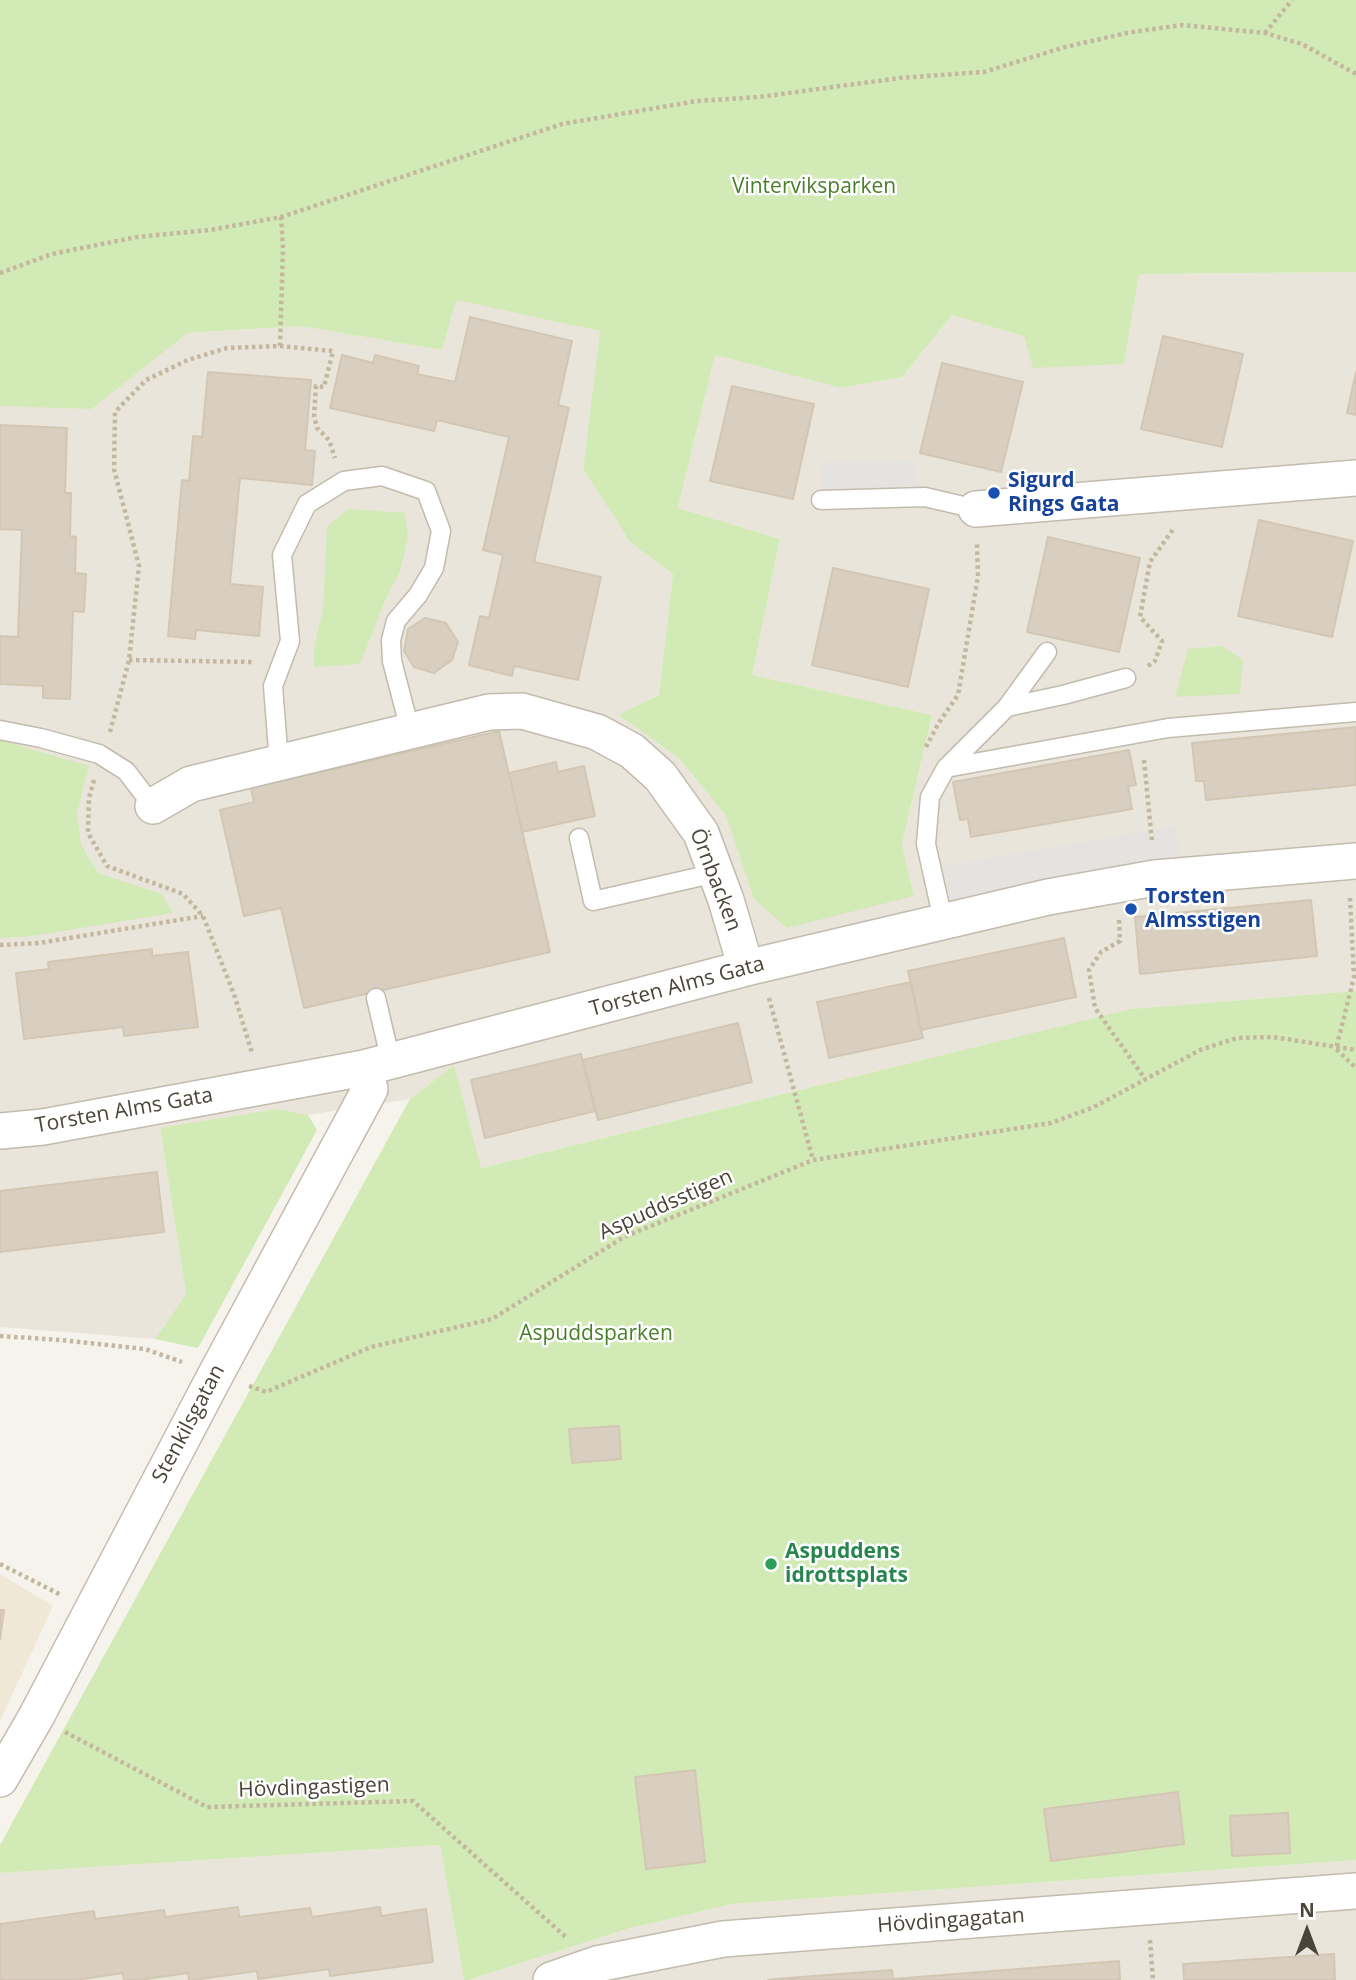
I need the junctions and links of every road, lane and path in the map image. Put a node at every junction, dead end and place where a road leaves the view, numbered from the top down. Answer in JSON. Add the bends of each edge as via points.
{"nodes":[{"id":1,"x":1292,"y":0,"type":"edge"},
{"id":2,"x":1265,"y":33,"type":"junction"},
{"id":3,"x":1356,"y":74,"type":"edge"},
{"id":4,"x":281,"y":217,"type":"junction"},
{"id":5,"x":0,"y":273,"type":"edge"},
{"id":6,"x":280,"y":346,"type":"junction"},
{"id":7,"x":1356,"y":478,"type":"edge"},
{"id":8,"x":344,"y":481,"type":"junction"},
{"id":9,"x":821,"y":500,"type":"dead end"},
{"id":10,"x":976,"y":509,"type":"joint"},
{"id":11,"x":1150,"y":562,"type":"dead end"},
{"id":12,"x":978,"y":576,"type":"dead end"},
{"id":13,"x":1047,"y":652,"type":"dead end"},
{"id":14,"x":129,"y":660,"type":"junction"},
{"id":15,"x":282,"y":663,"type":"junction"},
{"id":16,"x":1125,"y":678,"type":"joint"},
{"id":17,"x":1007,"y":707,"type":"junction"},
{"id":18,"x":1356,"y":712,"type":"edge"},
{"id":19,"x":938,"y":724,"type":"dead end"},
{"id":20,"x":0,"y":730,"type":"edge"},
{"id":21,"x":410,"y":730,"type":"junction"},
{"id":22,"x":1142,"y":733,"type":"junction"},
{"id":23,"x":99,"y":754,"type":"junction"},
{"id":24,"x":279,"y":763,"type":"junction"},
{"id":25,"x":946,"y":768,"type":"junction"},
{"id":26,"x":153,"y":806,"type":"joint"},
{"id":27,"x":579,"y":838,"type":"dead end"},
{"id":28,"x":1356,"y":861,"type":"edge"},
{"id":29,"x":716,"y":873,"type":"junction"},
{"id":30,"x":1155,"y":878,"type":"junction"},
{"id":31,"x":1350,"y":902,"type":"dead end"},
{"id":32,"x":203,"y":916,"type":"junction"},
{"id":33,"x":943,"y":920,"type":"junction"},
{"id":34,"x":1120,"y":941,"type":"dead end"},
{"id":35,"x":0,"y":945,"type":"edge"},
{"id":36,"x":746,"y":968,"type":"junction"},
{"id":37,"x":376,"y":998,"type":"dead end"},
{"id":38,"x":249,"y":1048,"type":"dead end"},
{"id":39,"x":1336,"y":1049,"type":"junction"},
{"id":40,"x":1356,"y":1050,"type":"edge"},
{"id":41,"x":378,"y":1065,"type":"junction"},
{"id":42,"x":1356,"y":1068,"type":"edge"},
{"id":43,"x":1145,"y":1079,"type":"junction"},
{"id":44,"x":0,"y":1131,"type":"edge"},
{"id":45,"x":813,"y":1160,"type":"junction"},
{"id":46,"x":0,"y":1336,"type":"edge"},
{"id":47,"x":216,"y":1374,"type":"junction"},
{"id":48,"x":0,"y":1564,"type":"edge"},
{"id":49,"x":90,"y":1610,"type":"junction"},
{"id":50,"x":36,"y":1717,"type":"junction"},
{"id":51,"x":0,"y":1779,"type":"edge"},
{"id":52,"x":1356,"y":1891,"type":"edge"},
{"id":53,"x":597,"y":1964,"type":"junction"},
{"id":54,"x":551,"y":1980,"type":"edge"}],
"edges":[{"from":1,"to":2,"type":"path"},
{"from":2,"to":3,"type":"path","via":[[1302,44]]},
{"from":2,"to":4,"type":"path","via":[[1182,24],[1065,47],[984,72],[697,102],[562,124]]},
{"from":4,"to":5,"type":"path","via":[[137,237],[64,252]]},
{"from":4,"to":6,"type":"path"},
{"from":6,"to":8,"type":"path","via":[[333,351],[324,387],[316,386],[314,416],[317,428],[329,439]]},
{"from":6,"to":14,"type":"path","via":[[227,348],[188,360],[146,380],[115,412],[114,469],[139,566]]},
{"from":7,"to":10,"type":"street"},
{"from":8,"to":15,"type":"lane","via":[[307,504],[282,555],[290,641]]},
{"from":8,"to":21,"type":"lane","via":[[382,477],[426,491],[442,531],[434,568],[396,621],[391,640]]},
{"from":9,"to":10,"type":"lane","via":[[925,497]]},
{"from":11,"to":16,"type":"path","via":[[1140,617],[1162,641],[1155,661]]},
{"from":12,"to":19,"type":"path","via":[[958,695]]},
{"from":13,"to":17,"type":"lane"},
{"from":14,"to":15,"type":"path"},
{"from":14,"to":23,"type":"path","via":[[110,732]]},
{"from":15,"to":24,"type":"lane","via":[[273,686]]},
{"from":16,"to":17,"type":"lane"},
{"from":17,"to":25,"type":"lane"},
{"from":18,"to":22,"type":"lane"},
{"from":20,"to":23,"type":"lane","name":"Örnbacken"},
{"from":21,"to":24,"type":"street","name":"Örnbacken"},
{"from":21,"to":29,"type":"street","name":"Örnbacken","via":[[489,712],[522,711],[597,732],[632,751],[660,776],[701,833]]},
{"from":22,"to":25,"type":"lane"},
{"from":22,"to":30,"type":"path"},
{"from":23,"to":26,"type":"lane","name":"Örnbacken","via":[[126,771]]},
{"from":23,"to":32,"type":"path","via":[[89,798],[88,833],[107,866],[183,894]]},
{"from":24,"to":26,"type":"street","name":"Örnbacken","via":[[191,784]]},
{"from":25,"to":33,"type":"lane","via":[[930,797],[926,844]]},
{"from":27,"to":29,"type":"lane","via":[[593,901]]},
{"from":28,"to":30,"type":"street","name":"Torsten Alms Gata"},
{"from":29,"to":36,"type":"street","name":"Örnbacken"},
{"from":30,"to":33,"type":"street","name":"Torsten Alms Gata"},
{"from":31,"to":39,"type":"path","via":[[1353,977]]},
{"from":32,"to":35,"type":"path","via":[[39,943]]},
{"from":32,"to":38,"type":"path","via":[[234,994]]},
{"from":33,"to":36,"type":"street","name":"Torsten Alms Gata"},
{"from":34,"to":43,"type":"path","via":[[1101,952],[1089,970],[1095,1008]]},
{"from":36,"to":41,"type":"street","name":"Torsten Alms Gata"},
{"from":36,"to":45,"type":"path","via":[[762,980],[768,993]]},
{"from":37,"to":41,"type":"lane"},
{"from":39,"to":40,"type":"path","name":"Aspuddsstigen"},
{"from":39,"to":42,"type":"path"},
{"from":39,"to":43,"type":"path","name":"Aspuddsstigen","via":[[1273,1037],[1237,1038],[1200,1050]]},
{"from":41,"to":44,"type":"street","name":"Torsten Alms Gata"},
{"from":41,"to":47,"type":"street","name":"Stenkilsgatan","via":[[370,1089]]},
{"from":43,"to":45,"type":"path","name":"Aspuddsstigen","via":[[1094,1107],[1051,1123]]},
{"from":45,"to":47,"type":"path","name":"Aspuddsstigen","via":[[624,1237],[492,1320],[371,1348],[267,1392]]},
{"from":46,"to":47,"type":"path","name":"Aspuddsstigen","via":[[145,1349]]},
{"from":47,"to":49,"type":"street","name":"Stenkilsgatan"},
{"from":48,"to":49,"type":"path"},
{"from":49,"to":50,"type":"street","name":"Stenkilsgatan"},
{"from":50,"to":51,"type":"street","name":"Stenkilsgatan"},
{"from":50,"to":53,"type":"path","name":"Hövdingastigen","via":[[207,1807],[413,1801]]},
{"from":52,"to":53,"type":"street","name":"Hövdingagatan","via":[[723,1939]]},
{"from":53,"to":54,"type":"street","name":"Hövdingagatan"}]}
